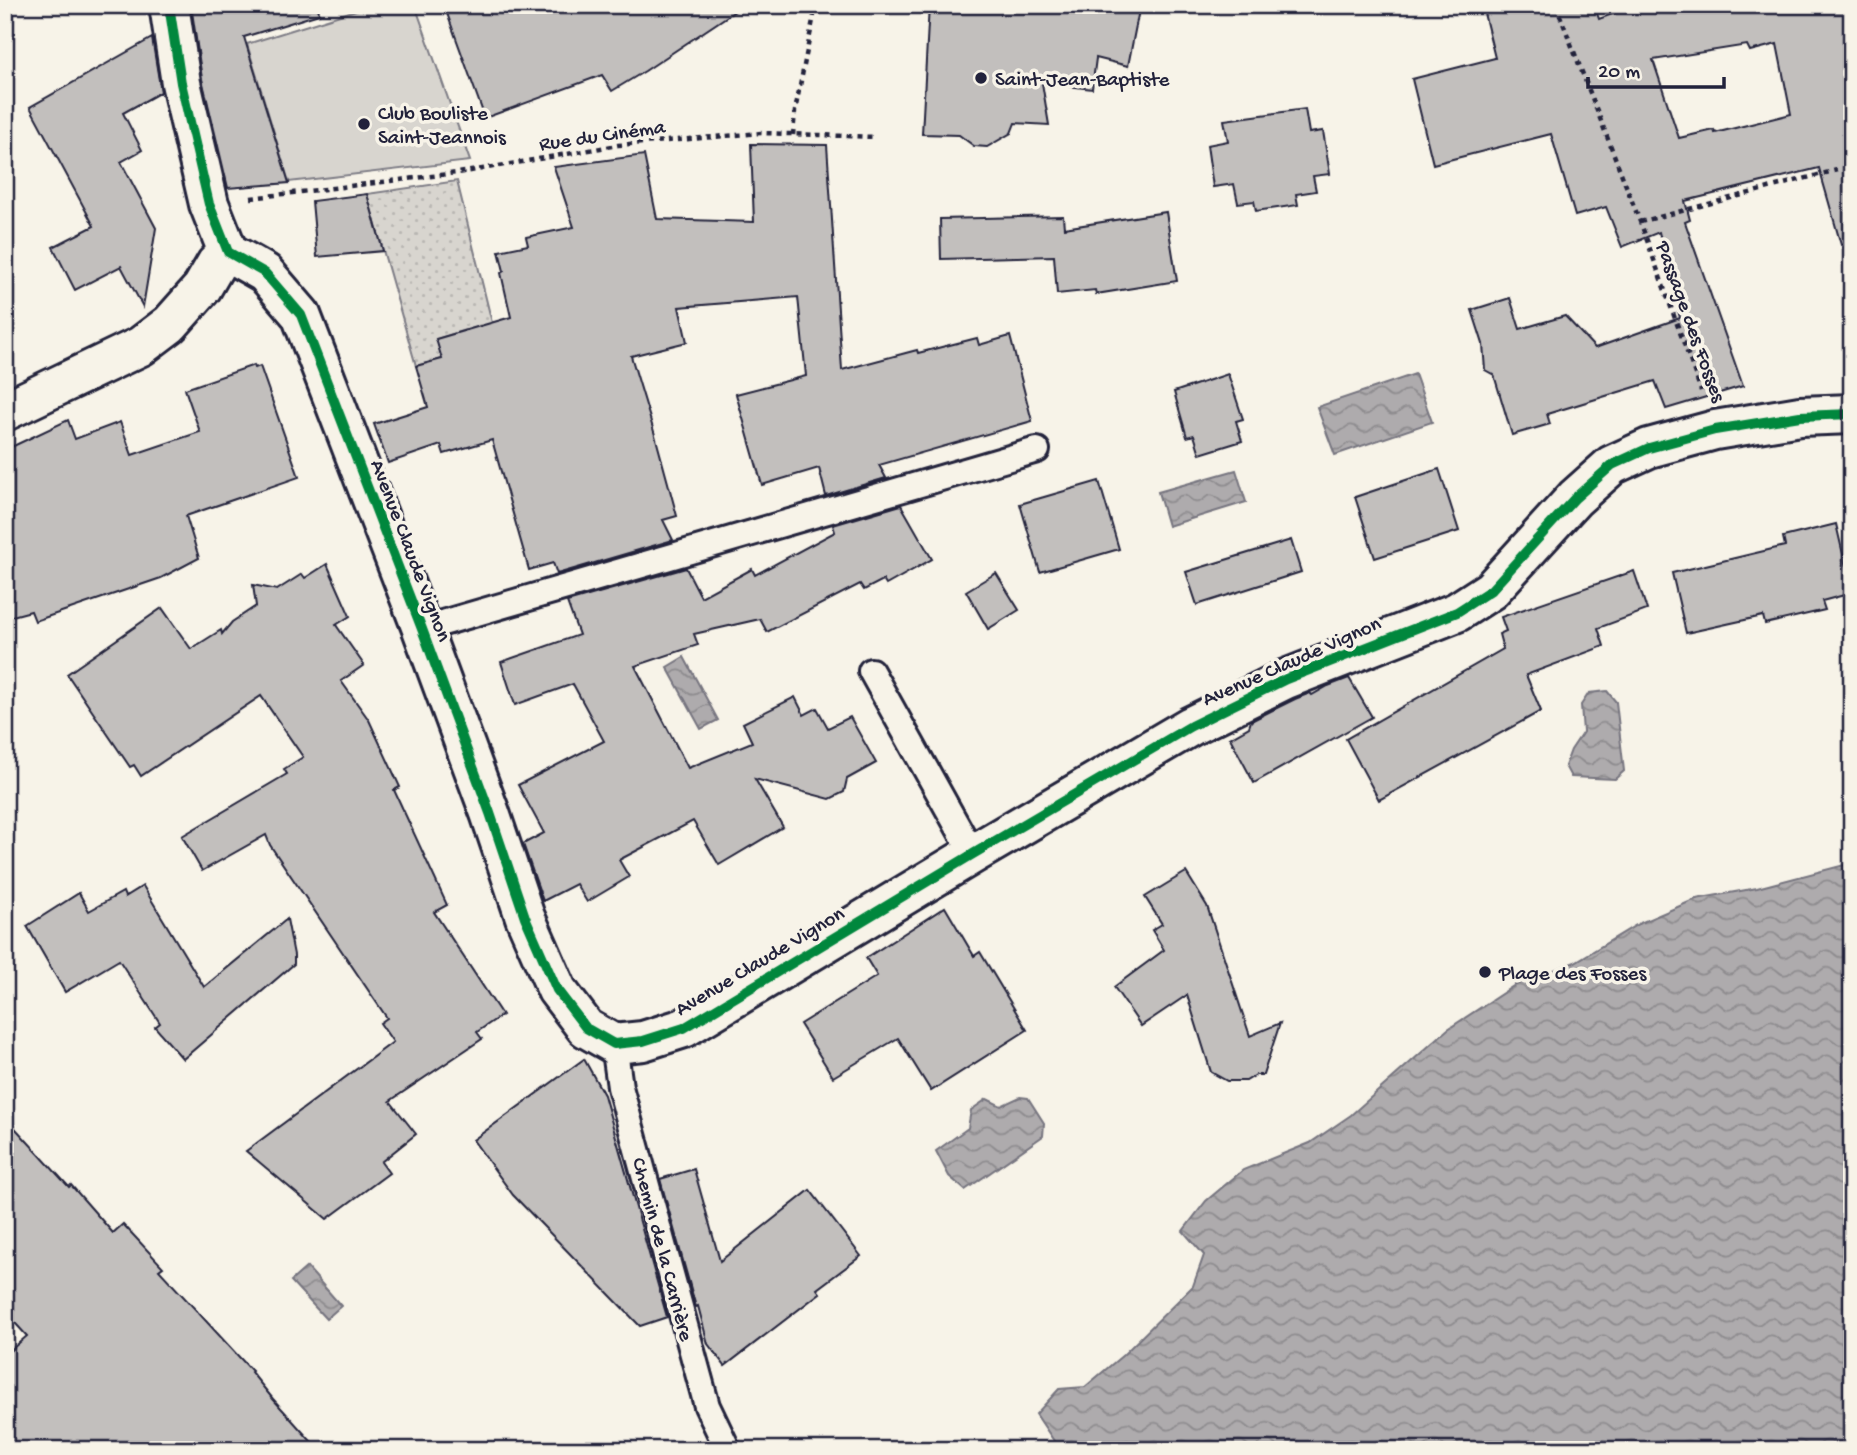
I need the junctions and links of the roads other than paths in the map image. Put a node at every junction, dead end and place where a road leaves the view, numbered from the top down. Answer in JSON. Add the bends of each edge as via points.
{"nodes":[{"id":1,"x":169,"y":5,"type":"edge"},
{"id":2,"x":228,"y":253,"type":"junction"},
{"id":3,"x":5,"y":411,"type":"edge"},
{"id":4,"x":1852,"y":414,"type":"edge"},
{"id":5,"x":1037,"y":450,"type":"dead end"},
{"id":6,"x":422,"y":629,"type":"junction"},
{"id":7,"x":871,"y":671,"type":"dead end"},
{"id":8,"x":973,"y":854,"type":"junction"},
{"id":9,"x":614,"y":1044,"type":"junction"},
{"id":10,"x":728,"y":1450,"type":"edge"}],
"edges":[{"from":1,"to":2,"type":"street","via":[[181,83],[209,204]]},
{"from":2,"to":3,"type":"street","via":[[170,324],[141,346]]},
{"from":2,"to":6,"type":"street","name":"Avenue Claude Vignon","via":[[265,273],[301,315]]},
{"from":4,"to":8,"type":"street","name":"Avenue Claude Vignon","via":[[1800,416],[1715,430],[1649,448],[1612,465],[1490,590],[1457,612],[1286,679],[1191,726]]},
{"from":5,"to":6,"type":"lane"},
{"from":6,"to":9,"type":"street","name":"Avenue Claude Vignon","via":[[525,917],[557,990],[586,1028]]},
{"from":7,"to":8,"type":"lane"},
{"from":8,"to":9,"type":"street","name":"Avenue Claude Vignon","via":[[684,1028],[643,1041]]},
{"from":9,"to":10,"type":"lane","name":"Chemin de la Carrière","via":[[620,1087],[705,1396]]}]}
